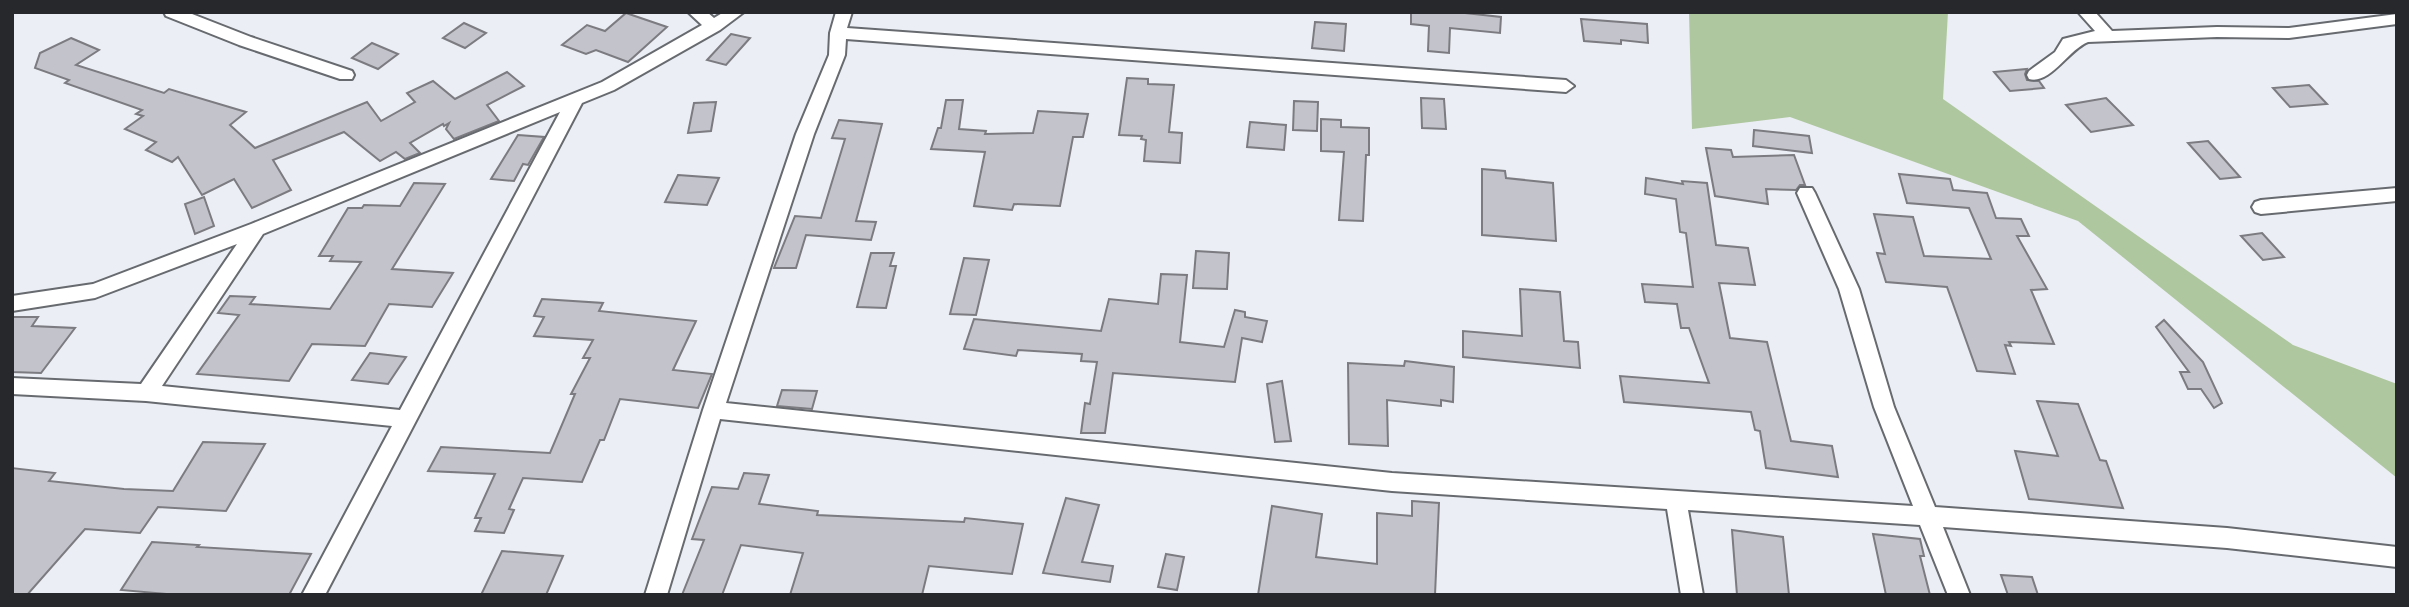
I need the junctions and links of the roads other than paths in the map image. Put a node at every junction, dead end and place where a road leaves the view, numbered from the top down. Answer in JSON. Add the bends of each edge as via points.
{"nodes":[{"id":1,"x":172,"y":12,"type":"edge"},
{"id":2,"x":696,"y":12,"type":"edge"},
{"id":3,"x":736,"y":12,"type":"edge"},
{"id":4,"x":844,"y":12,"type":"edge"},
{"id":5,"x":2086,"y":12,"type":"edge"},
{"id":6,"x":2397,"y":19,"type":"edge"},
{"id":7,"x":714,"y":26,"type":"junction"},
{"id":8,"x":838,"y":33,"type":"junction"},
{"id":9,"x":2109,"y":37,"type":"junction"},
{"id":10,"x":346,"y":75,"type":"dead end"},
{"id":11,"x":2035,"y":75,"type":"dead end"},
{"id":12,"x":1566,"y":86,"type":"dead end"},
{"id":13,"x":575,"y":100,"type":"junction"},
{"id":14,"x":1805,"y":193,"type":"dead end"},
{"id":15,"x":2397,"y":194,"type":"edge"},
{"id":16,"x":2261,"y":207,"type":"dead end"},
{"id":17,"x":257,"y":229,"type":"junction"},
{"id":18,"x":12,"y":304,"type":"edge"},
{"id":19,"x":12,"y":386,"type":"edge"},
{"id":20,"x":146,"y":393,"type":"junction"},
{"id":21,"x":713,"y":410,"type":"junction"},
{"id":22,"x":407,"y":419,"type":"junction"},
{"id":23,"x":1676,"y":501,"type":"junction"},
{"id":24,"x":1929,"y":515,"type":"junction"},
{"id":25,"x":2397,"y":557,"type":"edge"},
{"id":26,"x":313,"y":595,"type":"edge"},
{"id":27,"x":656,"y":595,"type":"edge"},
{"id":28,"x":1692,"y":595,"type":"edge"},
{"id":29,"x":1959,"y":595,"type":"edge"}],
"edges":[{"from":1,"to":10,"type":"street"},
{"from":2,"to":7,"type":"street"},
{"from":3,"to":7,"type":"street"},
{"from":4,"to":8,"type":"street"},
{"from":5,"to":9,"type":"street"},
{"from":6,"to":9,"type":"street","via":[[2289,33]]},
{"from":7,"to":13,"type":"street"},
{"from":8,"to":12,"type":"street"},
{"from":8,"to":21,"type":"street","via":[[836,55]]},
{"from":9,"to":11,"type":"street","via":[[2069,43],[2061,56]]},
{"from":13,"to":17,"type":"street"},
{"from":13,"to":22,"type":"street"},
{"from":14,"to":24,"type":"street","via":[[1849,289],[1884,407]]},
{"from":15,"to":16,"type":"street"},
{"from":17,"to":18,"type":"street","via":[[96,291]]},
{"from":17,"to":20,"type":"street"},
{"from":19,"to":20,"type":"street"},
{"from":20,"to":22,"type":"street"},
{"from":21,"to":23,"type":"street","via":[[1367,480]]},
{"from":21,"to":27,"type":"street"},
{"from":22,"to":26,"type":"street"},
{"from":23,"to":24,"type":"street"},
{"from":23,"to":28,"type":"street"},
{"from":24,"to":25,"type":"street","via":[[2227,538]]},
{"from":24,"to":29,"type":"street"}]}
